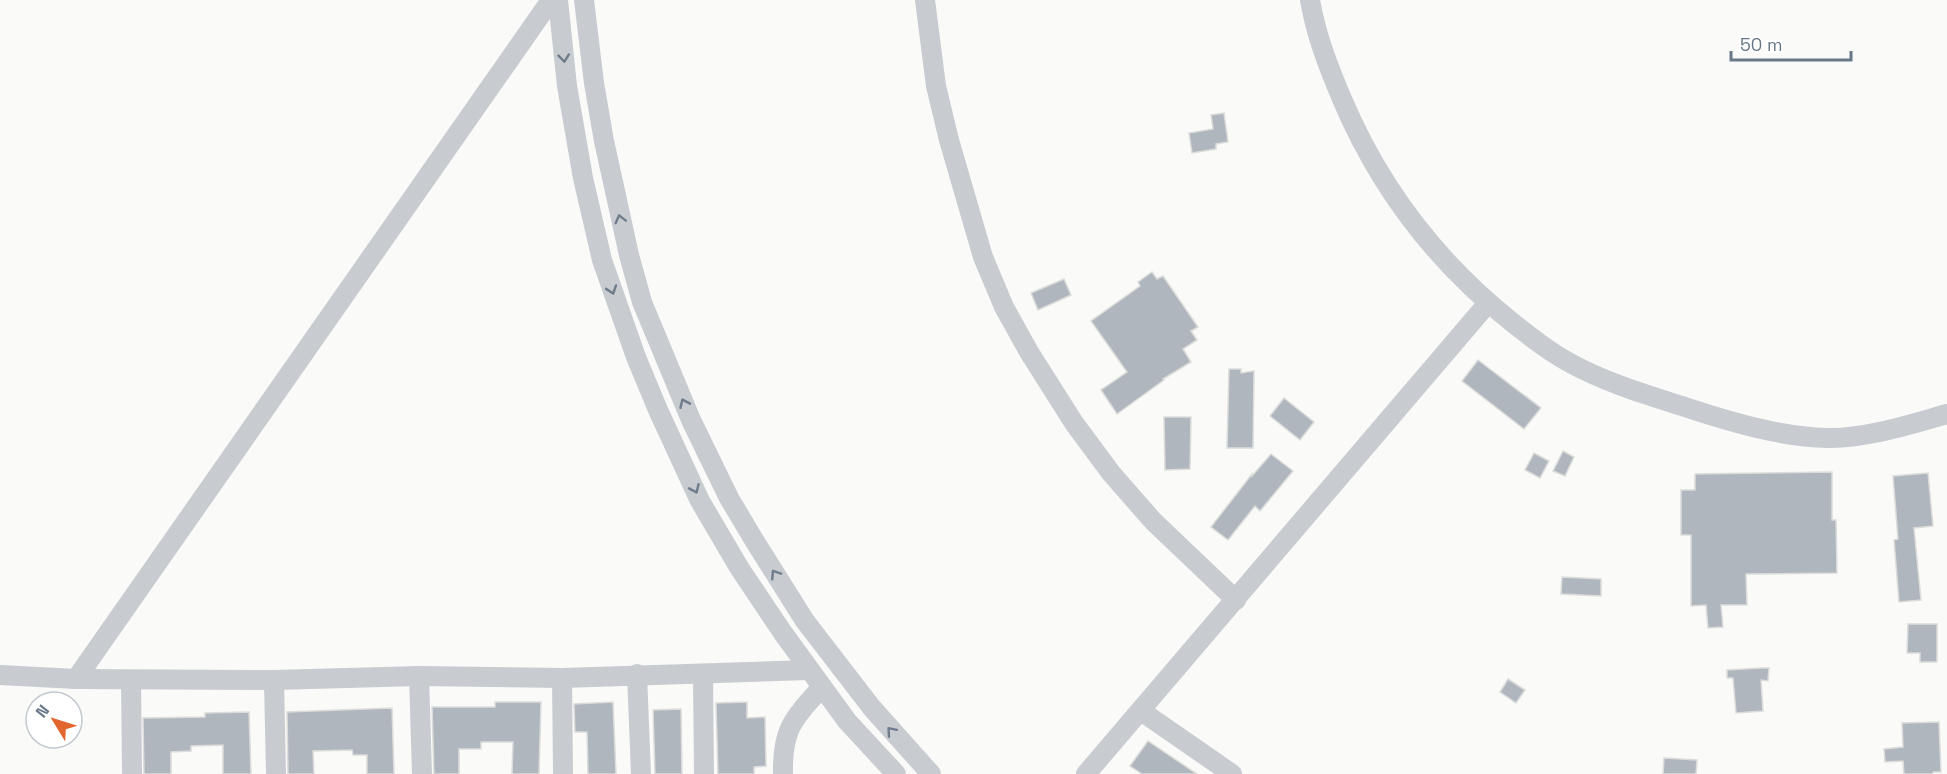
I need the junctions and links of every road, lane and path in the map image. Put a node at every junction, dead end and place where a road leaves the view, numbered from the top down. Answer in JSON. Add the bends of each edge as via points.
{"nodes":[{"id":1,"x":550,"y":0,"type":"edge"},
{"id":2,"x":558,"y":0,"type":"edge"},
{"id":3,"x":584,"y":0,"type":"edge"},
{"id":4,"x":925,"y":0,"type":"edge"},
{"id":5,"x":1310,"y":0,"type":"edge"},
{"id":6,"x":1488,"y":303,"type":"junction"},
{"id":7,"x":1947,"y":414,"type":"edge"},
{"id":8,"x":1236,"y":600,"type":"junction"},
{"id":9,"x":809,"y":670,"type":"junction"},
{"id":10,"x":637,"y":674,"type":"junction"},
{"id":11,"x":703,"y":674,"type":"junction"},
{"id":12,"x":0,"y":675,"type":"edge"},
{"id":13,"x":419,"y":676,"type":"junction"},
{"id":14,"x":562,"y":678,"type":"junction"},
{"id":15,"x":76,"y":679,"type":"junction"},
{"id":16,"x":131,"y":680,"type":"junction"},
{"id":17,"x":274,"y":680,"type":"junction"},
{"id":18,"x":822,"y":687,"type":"junction"},
{"id":19,"x":1141,"y":711,"type":"junction"},
{"id":20,"x":132,"y":774,"type":"edge"},
{"id":21,"x":276,"y":774,"type":"edge"},
{"id":22,"x":422,"y":774,"type":"edge"},
{"id":23,"x":563,"y":774,"type":"edge"},
{"id":24,"x":641,"y":774,"type":"edge"},
{"id":25,"x":704,"y":774,"type":"edge"},
{"id":26,"x":783,"y":774,"type":"edge"},
{"id":27,"x":896,"y":774,"type":"edge"},
{"id":28,"x":931,"y":774,"type":"edge"},
{"id":29,"x":1086,"y":774,"type":"edge"},
{"id":30,"x":1232,"y":774,"type":"edge"}],
"edges":[{"from":1,"to":15,"type":"street"},
{"from":2,"to":9,"type":"street","one_way":true,"via":[[567,86],[583,178],[602,260],[636,357],[700,501],[740,569]]},
{"from":28,"to":3,"type":"street","one_way":true,"via":[[872,708],[805,621],[734,507],[691,420],[642,302],[629,255],[604,141]]},
{"from":4,"to":8,"type":"street","via":[[936,86],[949,140],[983,257],[1004,307],[1074,423],[1112,473],[1153,521]]},
{"from":5,"to":6,"type":"street","via":[[1315,29],[1330,71],[1356,133],[1384,182],[1413,224]]},
{"from":6,"to":7,"type":"street","via":[[1534,340],[1604,379],[1710,416],[1767,431],[1828,438],[1870,433]]},
{"from":6,"to":8,"type":"street"},
{"from":8,"to":19,"type":"street"},
{"from":9,"to":11,"type":"street"},
{"from":9,"to":18,"type":"street"},
{"from":10,"to":11,"type":"street"},
{"from":10,"to":14,"type":"street"},
{"from":10,"to":24,"type":"street"},
{"from":11,"to":25,"type":"street"},
{"from":12,"to":15,"type":"street"},
{"from":13,"to":14,"type":"street"},
{"from":13,"to":17,"type":"street"},
{"from":13,"to":22,"type":"street"},
{"from":14,"to":23,"type":"street"},
{"from":15,"to":16,"type":"street"},
{"from":16,"to":17,"type":"street"},
{"from":16,"to":20,"type":"street"},
{"from":17,"to":21,"type":"street"},
{"from":18,"to":26,"type":"street","via":[[788,730]]},
{"from":18,"to":27,"type":"street"},
{"from":19,"to":29,"type":"street"},
{"from":19,"to":30,"type":"street"}]}
